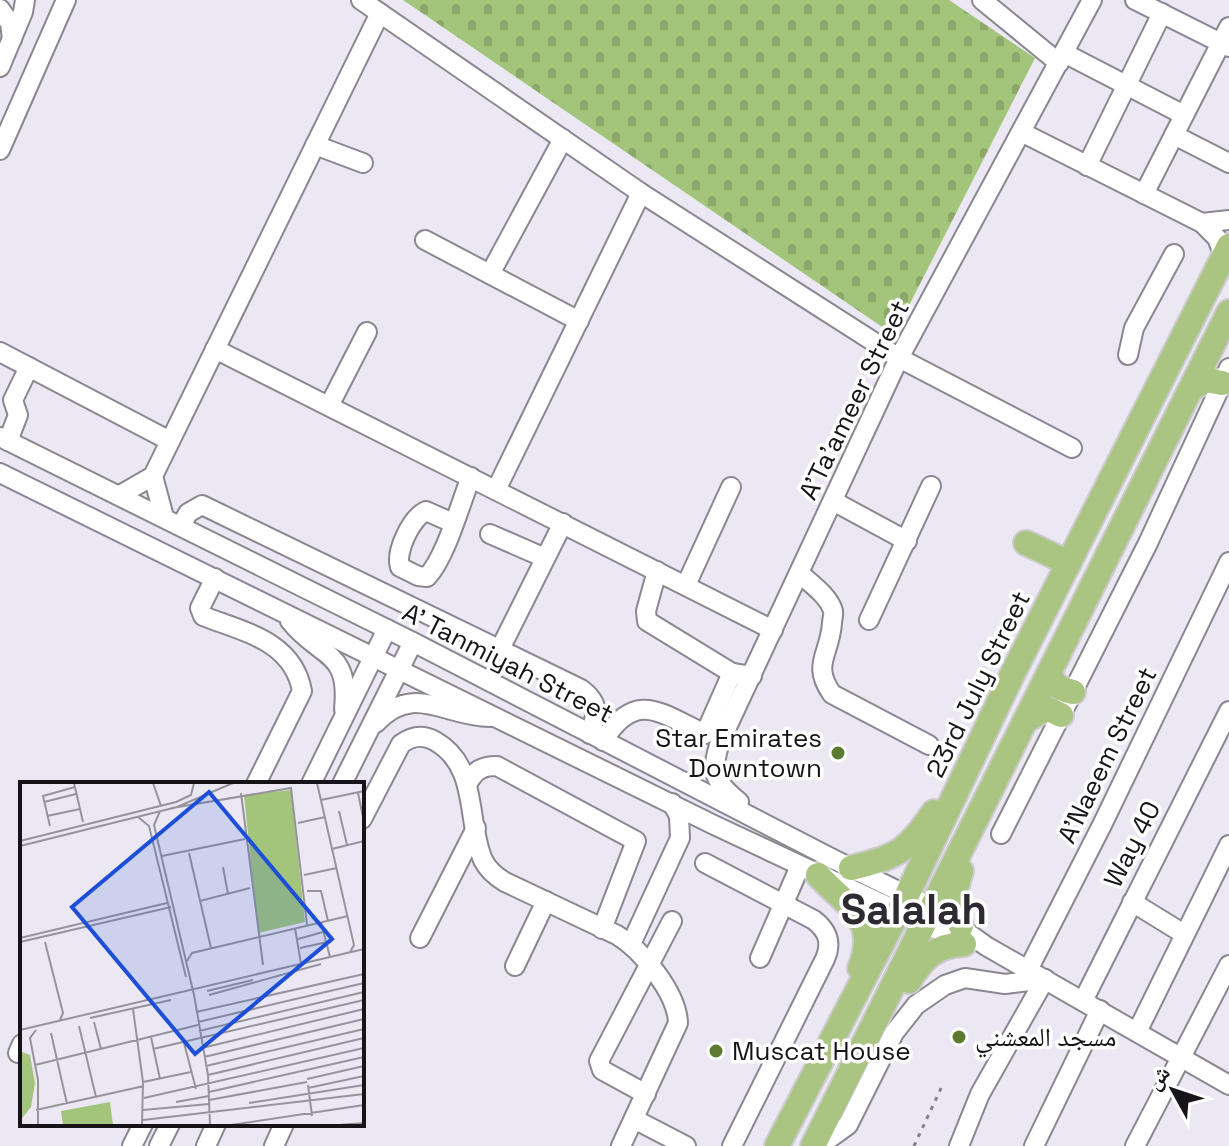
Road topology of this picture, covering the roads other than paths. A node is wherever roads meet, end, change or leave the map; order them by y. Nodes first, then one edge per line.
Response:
1 (25, 0) edge
2 (66, 0) edge
3 (361, 0) edge
4 (982, 0) edge
5 (1092, 0) edge
6 (1135, 0) edge
7 (0, 9) edge
8 (380, 13) junction
9 (1162, 13) junction
10 (12, 39) junction
11 (1226, 39) edge
12 (1062, 58) junction
13 (0, 67) edge
14 (1126, 85) junction
15 (1184, 115) junction
16 (1021, 132) junction
17 (1174, 135) junction
18 (563, 139) junction
19 (315, 145) junction
20 (0, 150) edge
21 (363, 163) dead end
22 (1229, 163) edge
23 (1087, 166) junction
24 (641, 193) junction
25 (1144, 194) junction
26 (1229, 220) edge
27 (1202, 223) junction
28 (425, 240) dead end
29 (1226, 251) edge
30 (1174, 254) dead end
31 (490, 274) junction
32 (1229, 312) edge
33 (579, 321) junction
34 (367, 332) dead end
35 (1211, 348) junction
36 (215, 349) junction
37 (0, 352) edge
38 (1128, 355) dead end
39 (899, 358) junction
40 (29, 367) junction
41 (1226, 374) edge
42 (1191, 389) junction
43 (329, 406) junction
44 (4, 439) edge
45 (170, 441) junction
46 (1072, 448) dead end
47 (0, 473) edge
48 (153, 476) junction
49 (471, 477) junction
50 (931, 486) dead end
51 (731, 487) dead end
52 (496, 490) junction
53 (120, 495) junction
54 (833, 501) junction
55 (172, 521) junction
56 (453, 523) dead end
57 (563, 523) junction
58 (490, 534) dead end
59 (907, 541) junction
60 (1026, 543) dead end
61 (545, 558) junction
62 (1229, 562) edge
63 (1069, 563) junction
64 (657, 571) junction
65 (799, 573) junction
66 (215, 578) junction
67 (686, 585) junction
68 (285, 612) junction
69 (869, 620) dead end
70 (387, 629) junction
71 (773, 630) junction
72 (413, 642) junction
73 (500, 649) junction
74 (373, 656) junction
75 (399, 669) junction
76 (732, 673) junction
77 (1049, 673) junction
78 (752, 676) junction
79 (1073, 692) junction
80 (1229, 711) edge
81 (1061, 715) junction
82 (343, 717) junction
83 (499, 717) junction
84 (1025, 721) junction
85 (367, 734) junction
86 (597, 738) junction
87 (713, 738) junction
88 (929, 745) dead end
89 (968, 764) junction
90 (257, 782) edge
91 (312, 782) edge
92 (343, 782) edge
93 (468, 783) junction
94 (672, 803) junction
95 (981, 809) junction
96 (364, 815) edge
97 (759, 820) junction
98 (714, 825) junction
99 (476, 828) junction
100 (1001, 834) dead end
101 (680, 838) junction
102 (1229, 845) edge
103 (705, 863) dead end
104 (851, 868) junction
105 (809, 870) junction
106 (546, 901) junction
107 (1132, 902) junction
108 (903, 903) junction
109 (783, 904) junction
110 (929, 916) junction
111 (672, 921) dead end
112 (602, 929) junction
113 (1184, 934) junction
114 (420, 938) dead end
115 (971, 939) junction
116 (631, 944) junction
117 (760, 958) dead end
118 (651, 964) junction
119 (1229, 965) edge
120 (515, 966) dead end
121 (1030, 977) junction
122 (1083, 1001) junction
123 (1029, 1007) junction
124 (848, 1008) junction
125 (1100, 1010) junction
126 (877, 1019) junction
127 (1137, 1032) junction
128 (1182, 1058) junction
129 (1229, 1085) edge
130 (646, 1094) junction
131 (634, 1119) junction
132 (142, 1126) edge
133 (169, 1126) edge
134 (215, 1126) edge
135 (283, 1126) edge
136 (277, 1145) edge
137 (132, 1146) edge
138 (159, 1146) edge
139 (206, 1146) edge
140 (621, 1146) edge
141 (686, 1146) edge
142 (732, 1146) edge
143 (777, 1146) edge
144 (813, 1146) edge
145 (819, 1146) edge
146 (959, 1146) edge
147 (1034, 1146) edge
148 (1135, 1146) edge

1 - 10 street
2 - 20 street
3 - 8 street
4 - 12 street
5 - 12 street, A'Ta'ameer Street
6 - 9 street
7 - 10 street
8 - 18 street
8 - 19 street
9 - 11 street
9 - 14 street
10 - 13 street
11 - 15 street
12 - 14 street
12 - 16 street, A'Ta'ameer Street
14 - 15 street
14 - 23 street
15 - 17 street
16 - 23 street
16 - 39 street, A'Ta'ameer Street
17 - 22 street
17 - 25 street
18 - 24 street
18 - 31 street
19 - 21 street
19 - 36 street
23 - 25 street
24 - 33 street
24 - 39 street
25 - 27 street
26 - 27 street
27 - 29 street
28 - 31 street
29 - 63 main road, 23rd July Street
30 - 38 street
31 - 33 street
32 - 35 main road
33 - 52 street
34 - 43 street
35 - 41 main road
35 - 42 main road
36 - 43 street
36 - 45 street
37 - 40 street
39 - 46 street
39 - 54 street, A'Ta'ameer Street
40 - 44 street
40 - 45 street
41 - 42 main road
41 - 79 street
42 - 77 main road
43 - 49 street
44 - 53 street, A' Tanmiyah Street
45 - 48 street
47 - 66 street, A' Tanmiyah Street
48 - 53 street
48 - 55 street
49 - 52 street
49 - 56 street
50 - 59 street
51 - 67 street
52 - 57 street
53 - 55 street, A' Tanmiyah Street
54 - 59 street
54 - 65 street, A'Ta'ameer Street
55 - 70 street, A' Tanmiyah Street
55 - 73 street
57 - 61 street
57 - 64 street
58 - 61 street
59 - 69 street
60 - 63 main road
61 - 73 street
62 - 121 street, A'Naeem Street
63 - 89 main road, 23rd July Street
64 - 67 street
64 - 76 street
65 - 71 street, A'Ta'ameer Street
65 - 88 street
66 - 68 street, A' Tanmiyah Street
66 - 90 street
67 - 71 street
68 - 74 street, A' Tanmiyah Street
68 - 82 street
70 - 72 street, A' Tanmiyah Street
70 - 74 street
71 - 78 street, A'Ta'ameer Street
72 - 75 street
72 - 86 street, A' Tanmiyah Street
73 - 86 street
74 - 75 street, A' Tanmiyah Street
74 - 82 street
75 - 83 street, A' Tanmiyah Street
75 - 85 street
76 - 78 street
76 - 87 street
77 - 79 main road
77 - 84 main road
78 - 87 street, A'Ta'ameer Street
79 - 81 street
80 - 107 street, Way 40
81 - 84 main road
81 - 100 street
82 - 91 street
83 - 85 street
83 - 94 street, A' Tanmiyah Street
84 - 95 main road
85 - 92 street
86 - 87 street
86 - 97 street, A' Tanmiyah Street
87 - 97 street, A'Ta'ameer Street
89 - 104 main road
89 - 108 main road, 23rd July Street
93 - 96 street
93 - 99 street
93 - 112 street
94 - 98 street, A' Tanmiyah Street
94 - 101 street
95 - 110 main road
95 - 115 main road
97 - 104 street, A' Tanmiyah Street
98 - 101 street
98 - 105 street, A' Tanmiyah Street
99 - 106 street
99 - 114 street
101 - 116 street
102 - 113 street
103 - 109 street
104 - 108 street, A' Tanmiyah Street
105 - 108 street, A' Tanmiyah Street
105 - 109 street
105 - 124 main road
106 - 112 street
106 - 120 street
107 - 113 street
107 - 122 street, Way 40
108 - 110 street, A' Tanmiyah Street
108 - 124 main road, 23rd July Street
109 - 117 street
109 - 142 street
110 - 115 street, A' Tanmiyah Street
110 - 126 main road
111 - 118 street
112 - 116 street
113 - 127 street
115 - 121 street, A' Tanmiyah Street
115 - 126 main road
116 - 118 street
118 - 130 street
118 - 130 street
119 - 128 street
121 - 122 street, A' Tanmiyah Street
121 - 123 street, A'Naeem Street
121 - 123 street
121 - 145 street
122 - 125 street, A' Tanmiyah Street
123 - 146 street, A'Naeem Street
124 - 143 main road, 23rd July Street
125 - 127 street, A' Tanmiyah Street
125 - 147 street
126 - 144 main road
127 - 128 street, A' Tanmiyah Street
128 - 129 street, A' Tanmiyah Street
128 - 148 street
130 - 131 street
131 - 140 street
131 - 141 street
132 - 137 street
133 - 138 street
134 - 139 street
135 - 136 street

